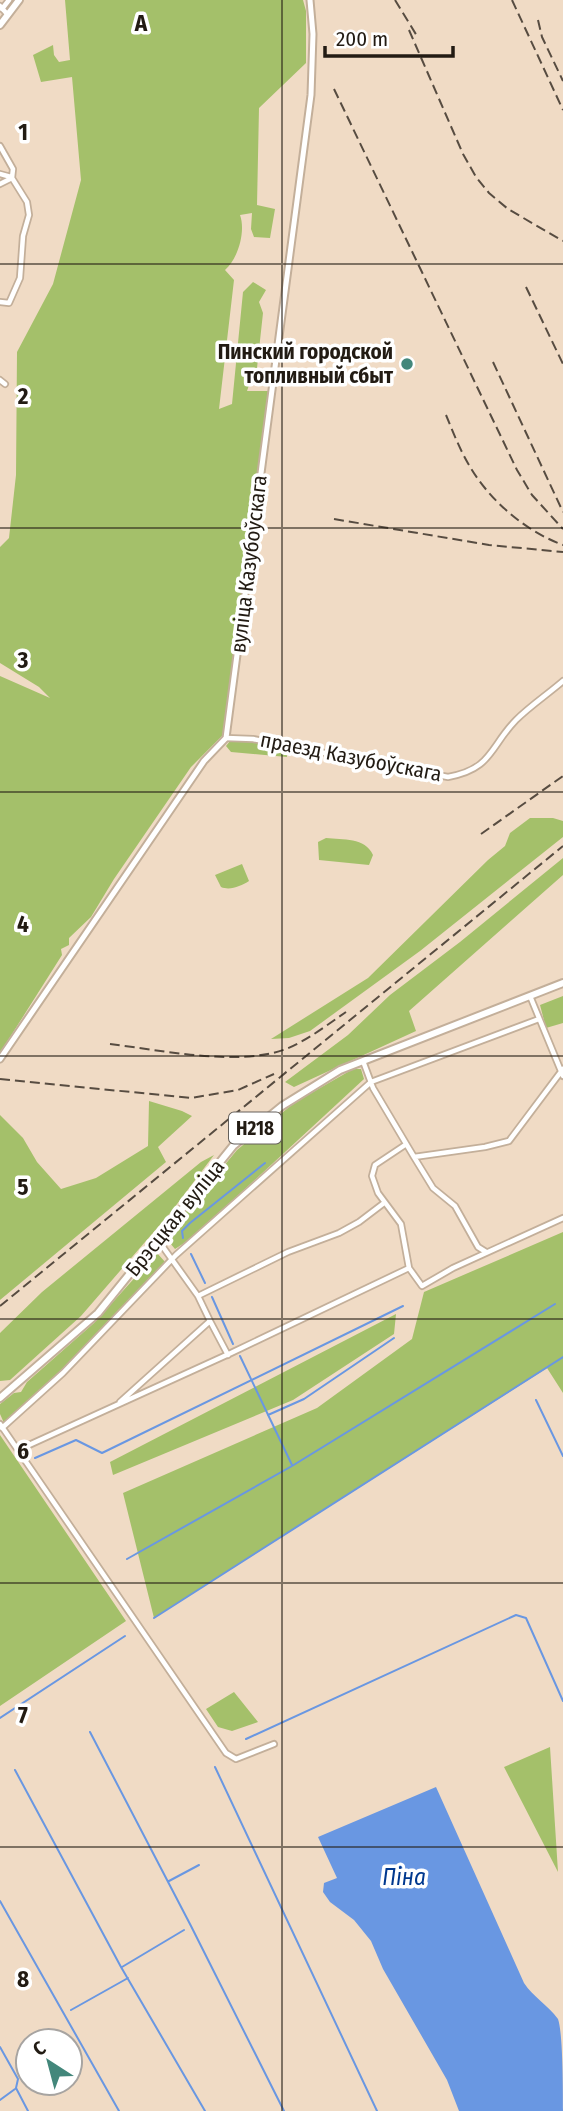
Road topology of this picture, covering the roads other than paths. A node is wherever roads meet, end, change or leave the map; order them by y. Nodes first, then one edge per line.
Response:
1 (9, 0) edge
2 (19, 0) edge
3 (310, 0) edge
4 (1, 8) edge
5 (8, 15) junction
6 (0, 25) edge
7 (0, 146) edge
8 (0, 174) edge
9 (12, 178) junction
10 (0, 184) edge
11 (0, 302) edge
12 (0, 380) edge
13 (5, 384) dead end
14 (563, 681) edge
15 (226, 738) junction
16 (563, 983) edge
17 (530, 996) junction
18 (539, 1019) junction
19 (0, 1059) edge
20 (362, 1060) junction
21 (562, 1072) edge
22 (371, 1082) junction
23 (405, 1145) junction
24 (414, 1157) junction
25 (384, 1203) junction
26 (563, 1218) edge
27 (158, 1240) junction
28 (488, 1252) junction
29 (172, 1260) junction
30 (409, 1268) junction
31 (198, 1296) junction
32 (210, 1321) junction
33 (229, 1355) junction
34 (0, 1398) edge
35 (117, 1405) junction
36 (1, 1426) edge
37 (18, 1450) junction
38 (274, 1744) dead end

1 - 4 street
2 - 5 main road
3 - 15 street, вуліца Казубоўскага
4 - 5 street
5 - 6 main road
7 - 9 street
8 - 9 street
9 - 10 street
9 - 11 street
12 - 13 street
14 - 15 street, праезд Казубоўскага
15 - 19 street
16 - 17 main road, Брэсцкая вуліца / Н218
17 - 18 street
17 - 20 main road, Брэсцкая вуліца / Н218
18 - 21 street
18 - 22 street
20 - 22 street
20 - 27 main road, Брэсцкая вуліца / Н218
21 - 24 street
22 - 23 street
22 - 29 street
23 - 24 street
23 - 25 street
24 - 28 street
25 - 30 street
25 - 31 street
26 - 28 street
27 - 29 street
27 - 34 main road, Брэсцкая вуліца / Н218
28 - 30 street
29 - 31 street
29 - 36 street
30 - 33 street
31 - 32 street
32 - 33 street
32 - 35 street
33 - 35 street
35 - 37 street
36 - 37 street
37 - 38 street

